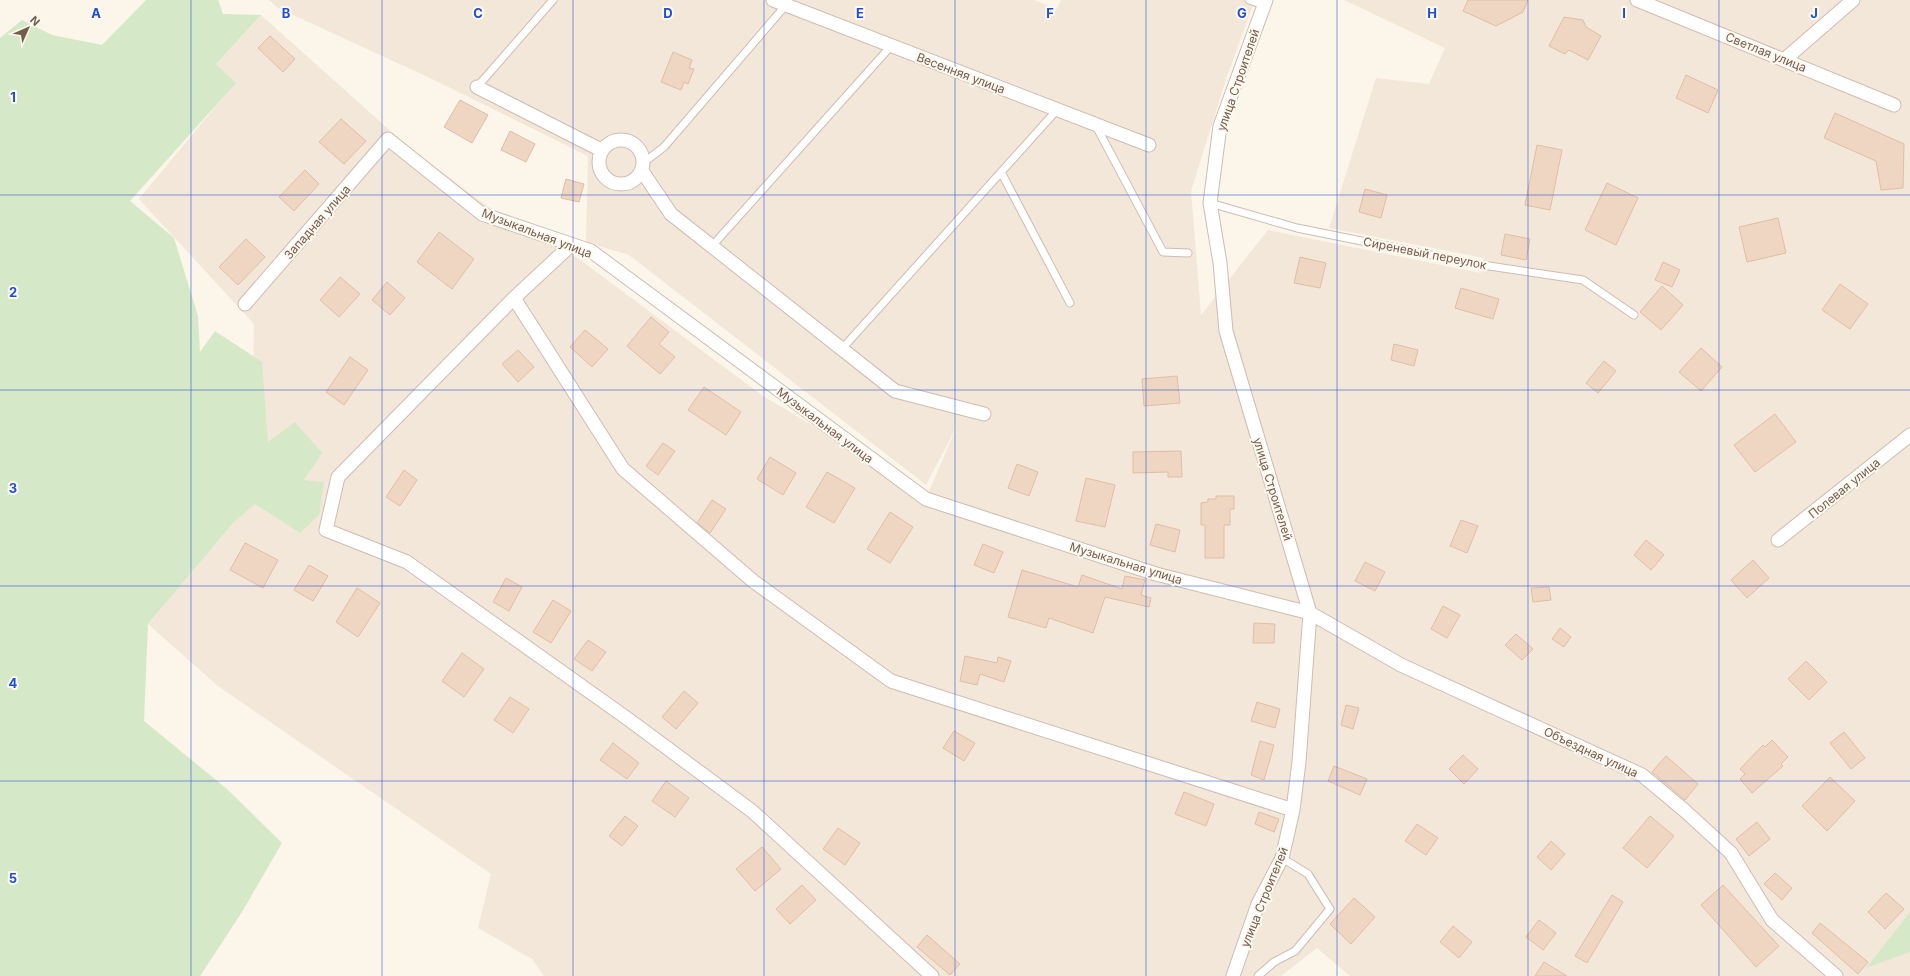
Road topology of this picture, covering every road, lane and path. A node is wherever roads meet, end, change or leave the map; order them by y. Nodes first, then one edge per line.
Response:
1 (553, 0) edge
2 (774, 0) edge
3 (1250, 0) edge
4 (1637, 0) edge
5 (1853, 0) edge
6 (1265, 3) edge
7 (786, 5) junction
8 (892, 46) junction
9 (1784, 60) junction
10 (477, 87) joint
11 (1894, 104) dead end
12 (1057, 110) junction
13 (1094, 124) junction
14 (388, 139) joint
15 (1149, 145) dead end
16 (602, 150) junction
17 (643, 167) junction
18 (1001, 172) junction
19 (1210, 203) junction
20 (571, 245) junction
21 (712, 246) junction
22 (1188, 253) dead end
23 (514, 298) junction
24 (1070, 303) dead end
25 (245, 304) dead end
26 (1634, 315) dead end
27 (841, 350) junction
28 (984, 414) dead end
29 (1910, 435) edge
30 (1778, 540) dead end
31 (1310, 613) junction
32 (1293, 810) junction
33 (1282, 858) junction
34 (932, 976) edge
35 (1233, 976) edge
36 (1258, 976) edge
37 (1836, 976) edge

1 - 10 lane
2 - 7 street, Весенняя улица
3 - 6 lane
4 - 9 street, Светлая улица
5 - 9 street
6 - 19 street, улица Строителей
7 - 8 street, Весенняя улица
7 - 17 lane
8 - 12 street, Весенняя улица
8 - 21 lane
9 - 11 street, Светлая улица
10 - 16 street
12 - 13 street, Весенняя улица
12 - 18 lane
13 - 15 street, Весенняя улица
13 - 22 lane
14 - 20 street, Музыкальная улица
14 - 25 street, Западная улица
16 - 17 street
16 - 17 street
17 - 21 street
18 - 24 lane
18 - 27 lane
19 - 26 lane, Сиреневый переулок
19 - 31 street, улица Строителей
20 - 23 street
20 - 31 street, Музыкальная улица
21 - 27 street
23 - 32 street
23 - 34 street
27 - 28 street
29 - 30 street, Полевая улица
31 - 32 street, улица Строителей
31 - 37 street, Объездная улица
32 - 33 street, улица Строителей
33 - 35 street, улица Строителей
33 - 36 lane

